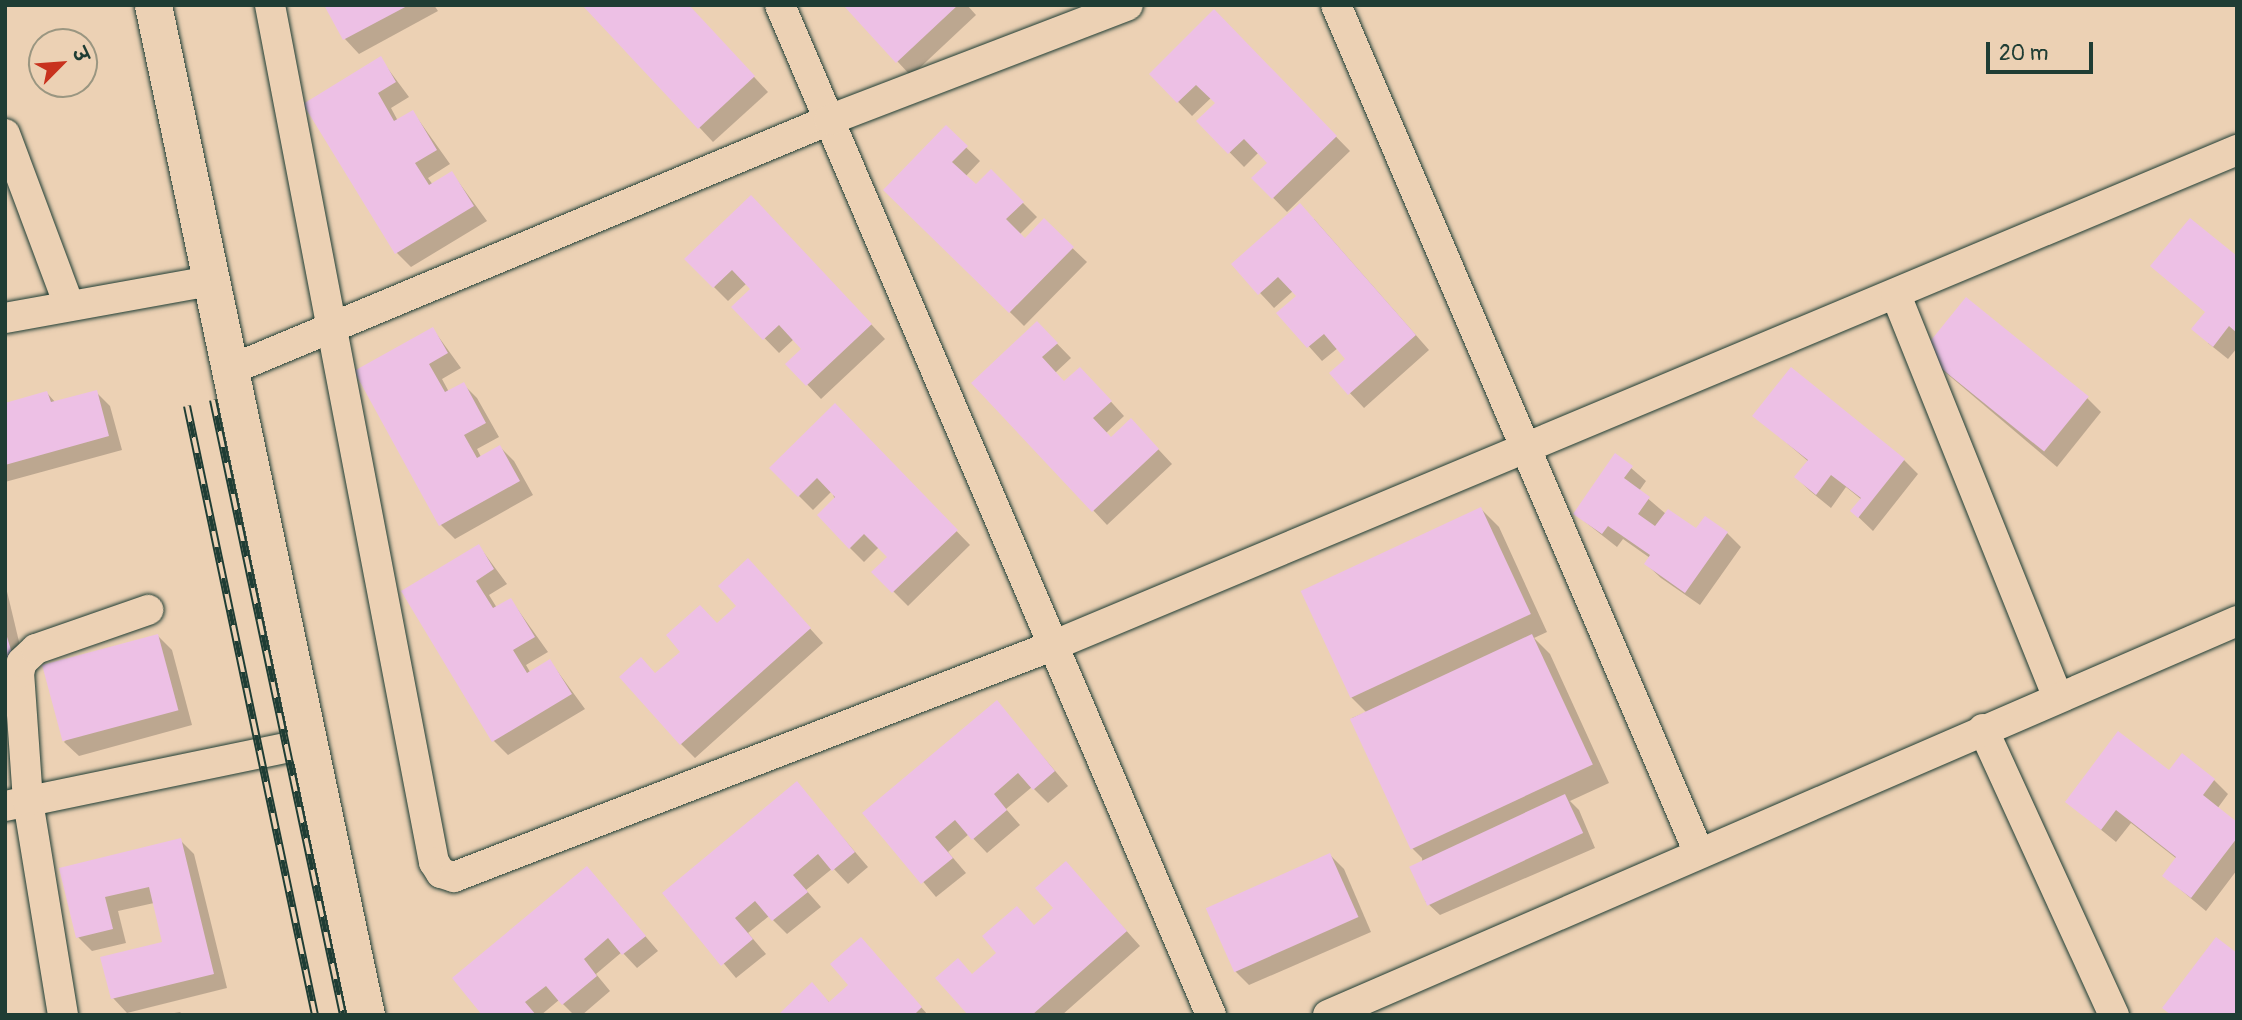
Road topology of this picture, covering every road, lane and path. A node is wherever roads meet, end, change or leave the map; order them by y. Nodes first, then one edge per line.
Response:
1 (153, 5) edge
2 (270, 5) edge
3 (780, 5) edge
4 (1128, 5) edge
5 (1336, 5) edge
6 (829, 120) junction
7 (5, 134) edge
8 (2237, 150) edge
9 (211, 281) junction
10 (1896, 295) junction
11 (69, 304) junction
12 (5, 318) edge
13 (334, 323) junction
14 (230, 370) junction
15 (1527, 451) junction
16 (148, 610) dead end
17 (2237, 621) edge
18 (1052, 646) junction
19 (2058, 697) junction
20 (1983, 729) junction
21 (309, 743) junction
22 (17, 804) edge
23 (1698, 851) junction
24 (63, 1015) edge
25 (366, 1015) edge
26 (1211, 1015) edge
27 (1328, 1015) edge
28 (2114, 1015) edge

1 - 9 street
2 - 13 street
3 - 6 street
4 - 6 street
5 - 15 street
6 - 13 street
6 - 18 street
7 - 11 street
8 - 10 street
9 - 11 street
9 - 14 street
10 - 15 street
10 - 19 street
11 - 12 street
13 - 14 street
13 - 18 street
14 - 21 street
15 - 18 street
15 - 23 street
16 - 22 street
17 - 19 street
18 - 26 street
19 - 20 street
20 - 23 street
20 - 28 street
21 - 22 street
21 - 25 street
22 - 24 street
23 - 27 street

